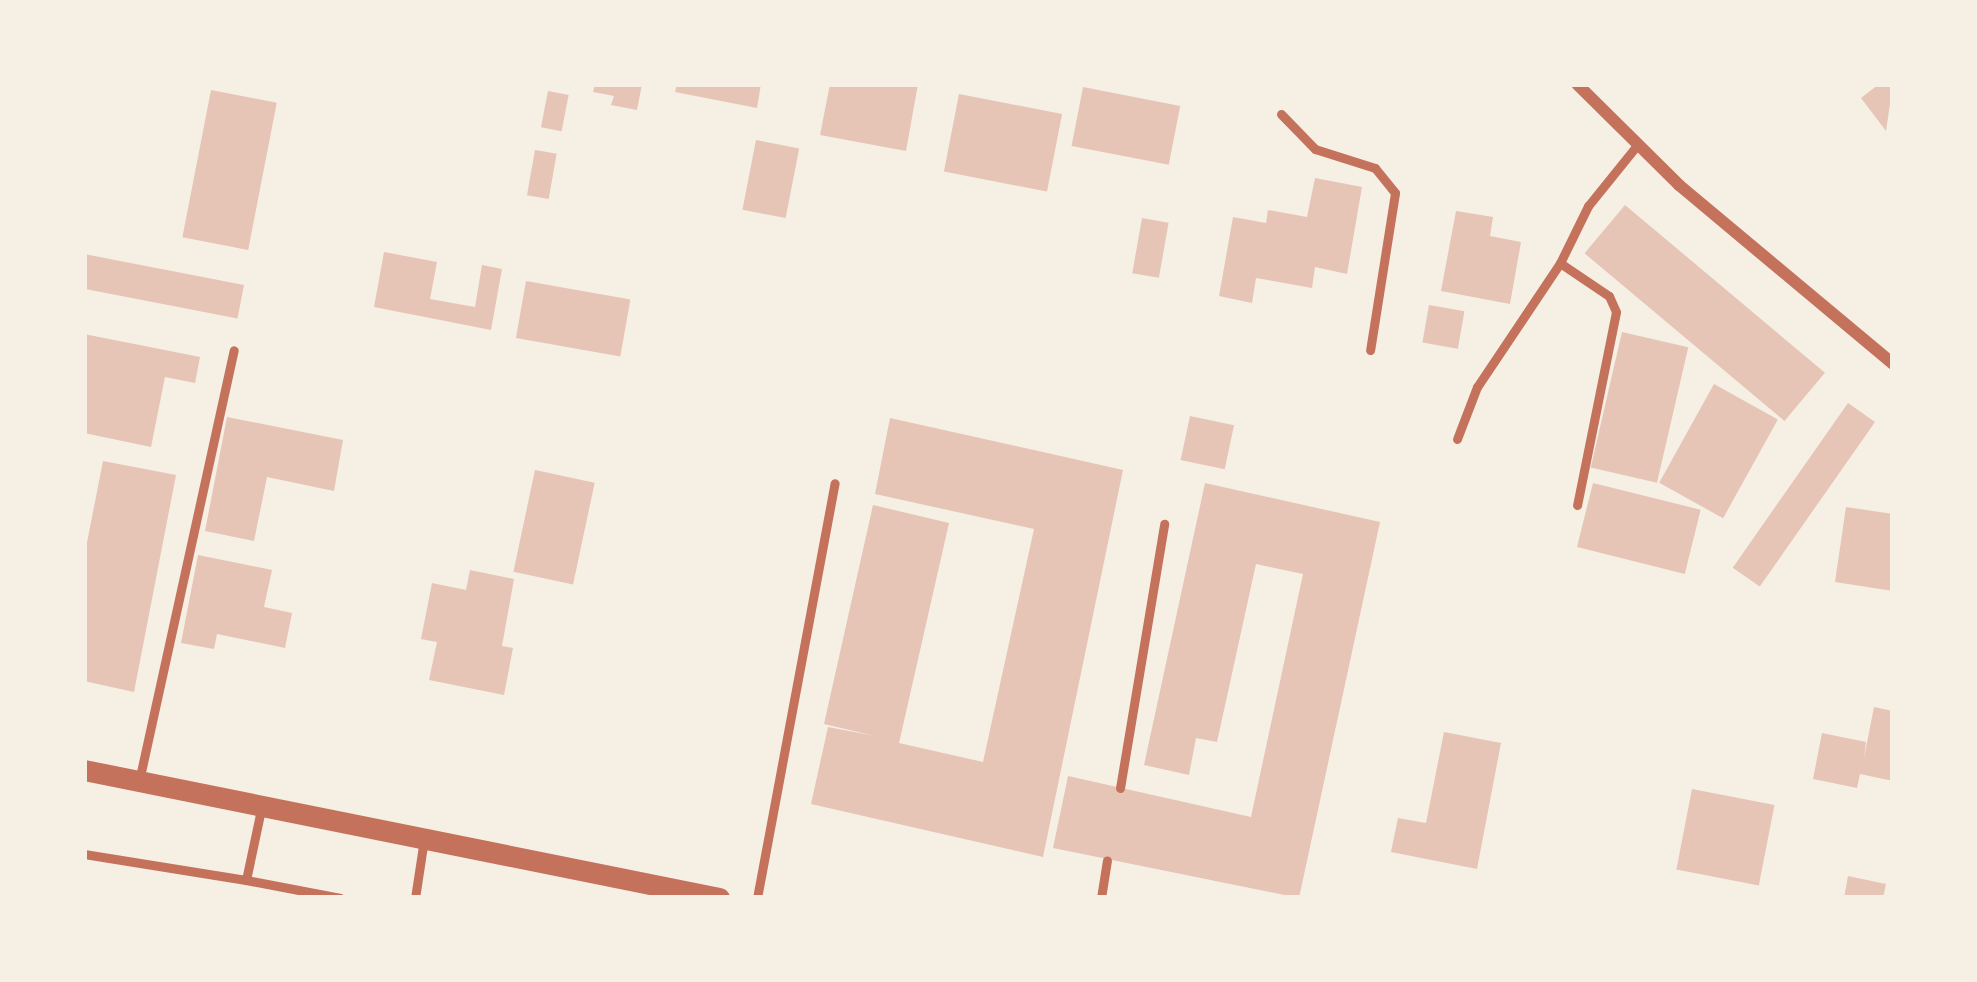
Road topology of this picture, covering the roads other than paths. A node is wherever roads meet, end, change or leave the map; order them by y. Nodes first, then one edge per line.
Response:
1 (1577, 84) edge
2 (1281, 114) dead end
3 (1637, 144) junction
4 (1561, 263) junction
5 (233, 350) dead end
6 (1370, 350) dead end
7 (1893, 364) edge
8 (1457, 439) dead end
9 (835, 483) dead end
10 (1577, 505) dead end
11 (1164, 524) dead end
12 (84, 770) edge
13 (139, 781) junction
14 (1120, 788) dead end
15 (262, 806) junction
16 (424, 839) junction
17 (84, 854) edge
18 (1107, 860) dead end
19 (246, 880) junction
20 (674, 894) edge
21 (340, 898) edge
22 (415, 898) edge
23 (719, 898) edge
24 (757, 898) edge
25 (1101, 898) edge

1 - 3 street
2 - 6 lane
3 - 4 lane
3 - 7 street
4 - 8 lane
4 - 10 lane
5 - 13 lane
9 - 24 lane
11 - 14 lane
12 - 13 street
13 - 15 street
15 - 16 street
15 - 19 lane
16 - 20 street
16 - 22 lane
17 - 19 lane
18 - 25 lane
19 - 21 lane
20 - 23 street

